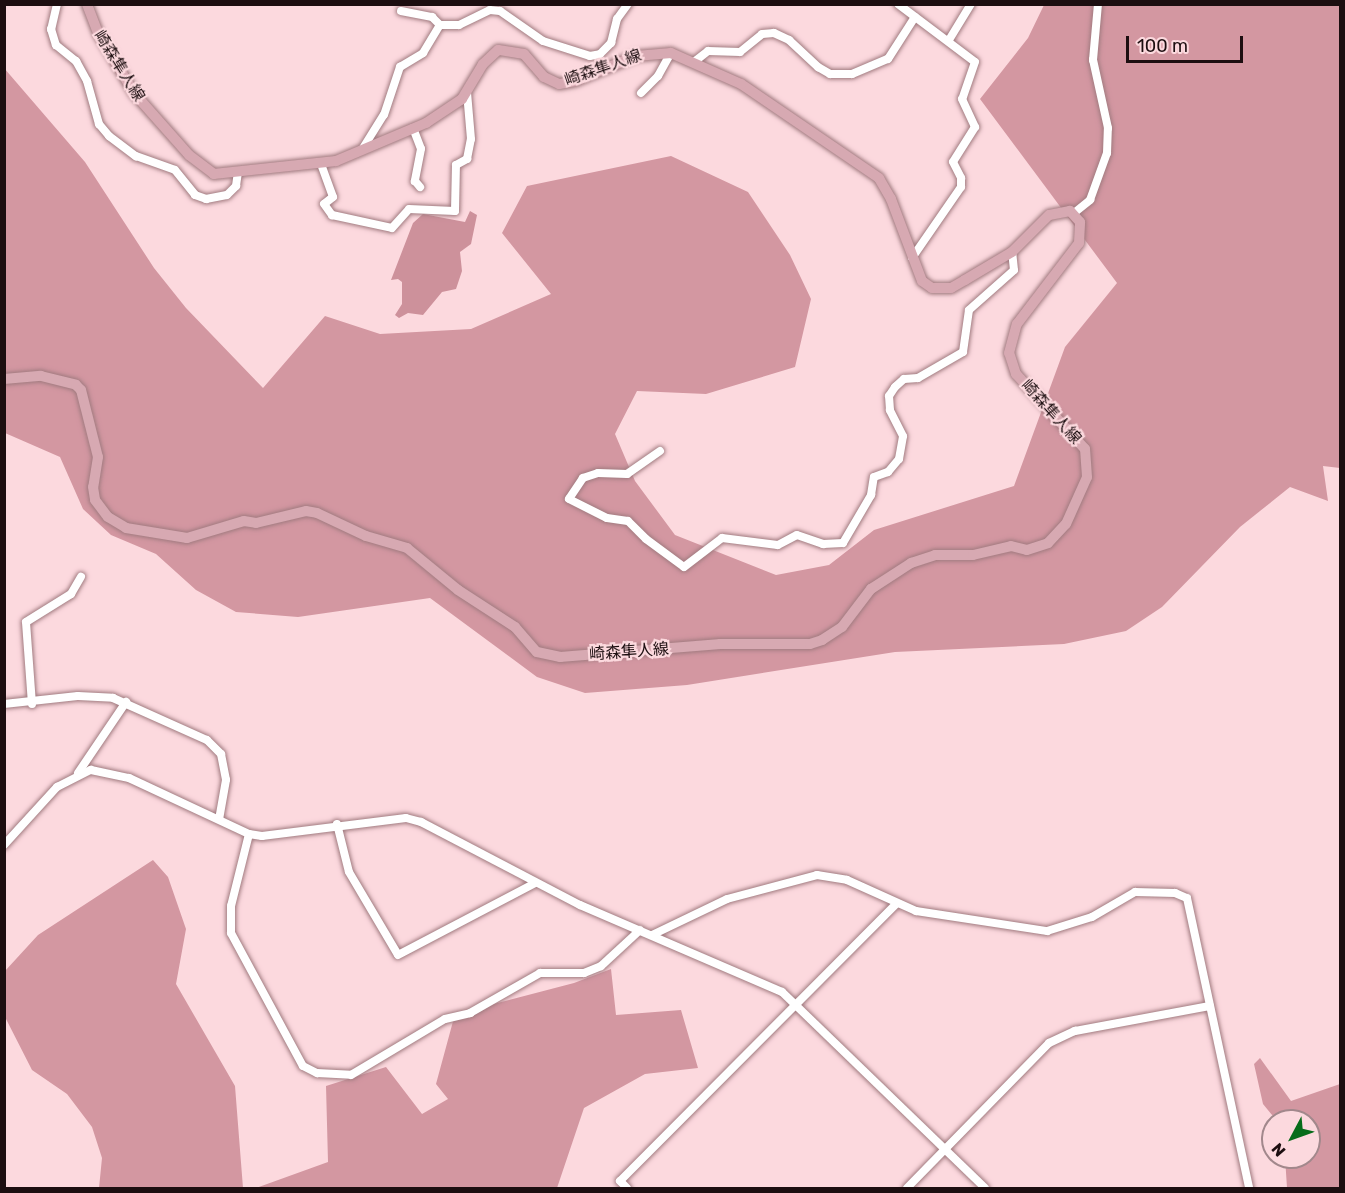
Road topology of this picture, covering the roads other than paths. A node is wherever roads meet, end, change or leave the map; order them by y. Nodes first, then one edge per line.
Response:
1 (57, 4) edge
2 (628, 4) edge
3 (898, 4) edge
4 (972, 4) edge
5 (1098, 4) edge
6 (86, 7) edge
7 (401, 11) dead end
8 (915, 17) junction
9 (440, 25) junction
10 (949, 40) junction
11 (671, 53) junction
12 (694, 63) junction
13 (467, 92) junction
14 (641, 93) dead end
15 (413, 128) junction
16 (363, 148) junction
17 (321, 164) junction
18 (238, 172) junction
19 (420, 187) dead end
20 (1074, 213) junction
21 (1012, 252) junction
22 (912, 258) junction
23 (4, 379) edge
24 (660, 451) dead end
25 (81, 577) dead end
26 (126, 702) junction
27 (4, 704) edge
28 (32, 704) junction
29 (78, 773) junction
30 (219, 819) junction
31 (337, 824) junction
32 (249, 834) junction
33 (4, 845) edge
34 (535, 883) junction
35 (897, 903) junction
36 (640, 930) junction
37 (652, 935) junction
38 (797, 1004) junction
39 (1210, 1006) junction
40 (945, 1150) junction
41 (627, 1188) edge
42 (907, 1188) edge
43 (985, 1188) edge
44 (1249, 1188) edge

1 - 18 street
2 - 9 street
3 - 8 street
4 - 10 street
5 - 20 street
6 - 18 main road, 崎森隼人線
7 - 9 street
8 - 10 street
8 - 12 street
9 - 16 street
10 - 22 street
11 - 12 main road, 崎森隼人線
11 - 13 main road, 崎森隼人線
11 - 14 street
12 - 22 main road, 崎森隼人線
13 - 15 main road, 崎森隼人線
13 - 17 street
15 - 16 main road, 崎森隼人線
15 - 19 street
16 - 17 main road, 崎森隼人線
17 - 18 main road, 崎森隼人線
20 - 21 main road, 崎森隼人線
20 - 23 main road, 崎森隼人線
21 - 22 main road, 崎森隼人線
21 - 24 street
25 - 28 street
26 - 28 street
26 - 29 street
26 - 30 street
27 - 28 street
29 - 30 street
29 - 33 street
30 - 32 street
31 - 32 street
31 - 34 street
31 - 34 street
32 - 36 street
34 - 36 street
35 - 37 street
35 - 38 street
35 - 39 street
36 - 37 street
37 - 38 street
38 - 40 street
38 - 41 street
39 - 40 street
39 - 44 street
40 - 42 street
40 - 43 street

